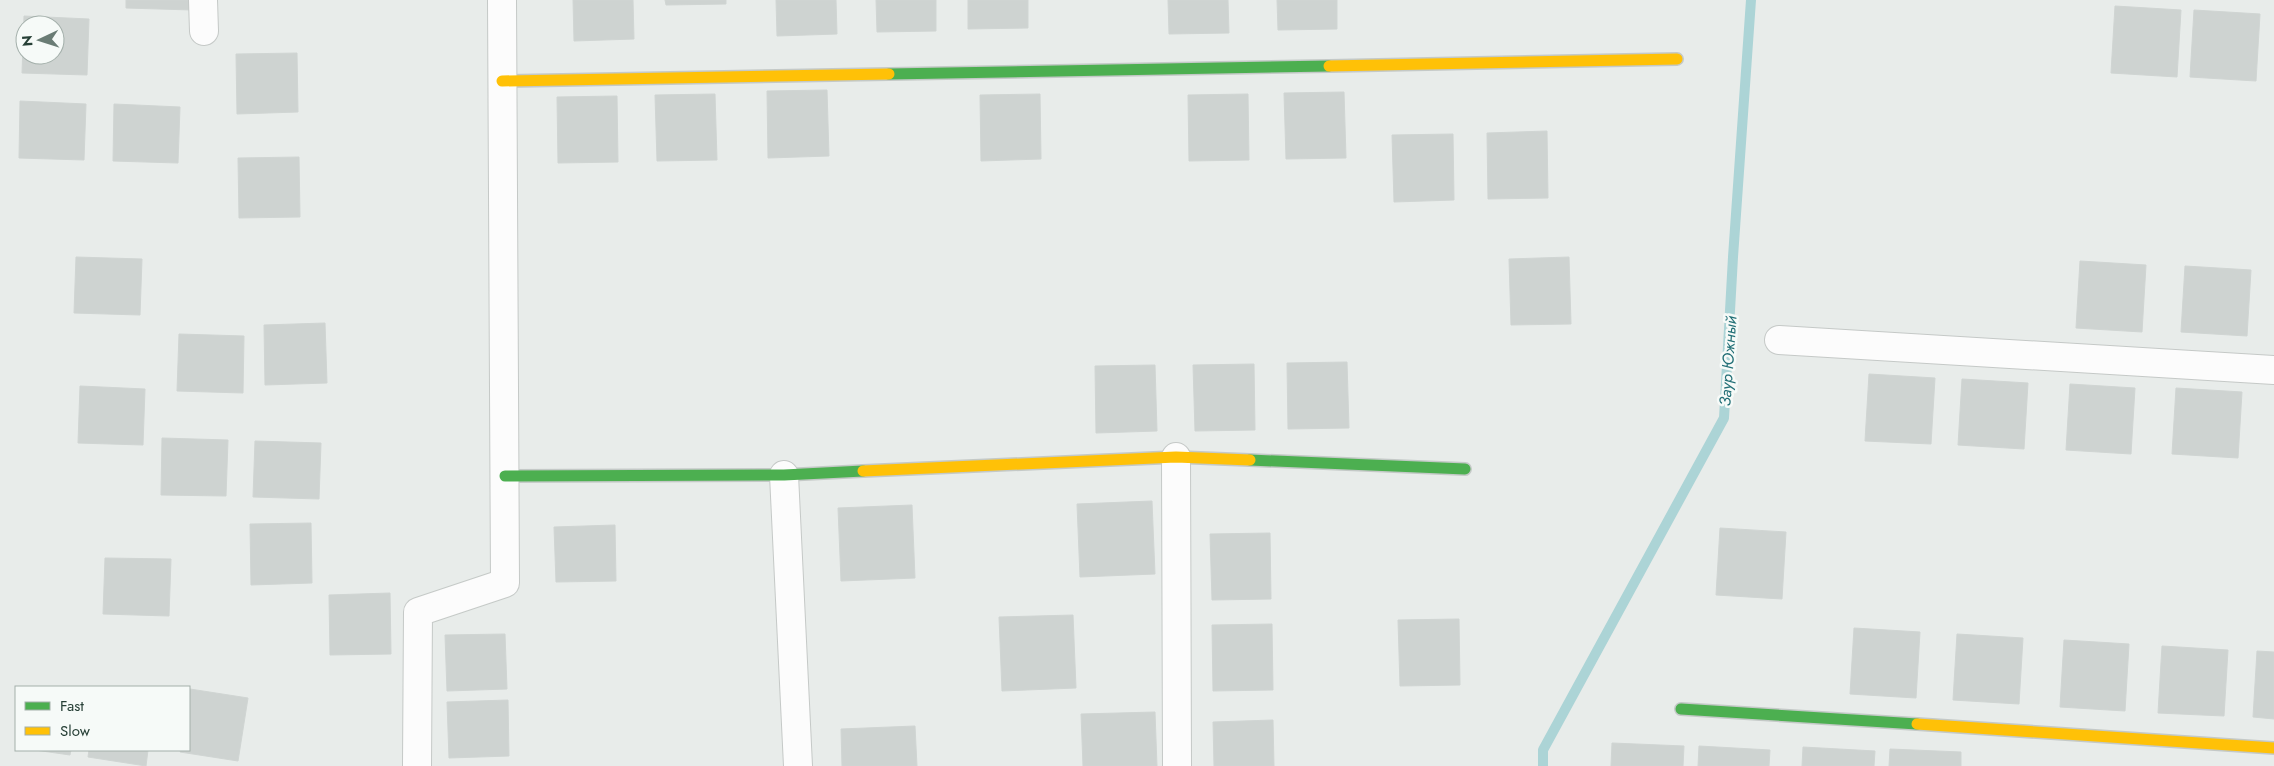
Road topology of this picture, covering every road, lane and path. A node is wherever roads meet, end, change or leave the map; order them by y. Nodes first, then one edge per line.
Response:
1 (203, 0) edge
2 (502, 0) edge
3 (204, 31) dead end
4 (1677, 59) dead end
5 (502, 81) junction
6 (1779, 340) dead end
7 (2274, 370) edge
8 (1176, 457) junction
9 (1465, 469) dead end
10 (784, 475) junction
11 (504, 476) junction
12 (1681, 709) dead end
13 (2274, 748) edge
14 (417, 766) edge
15 (798, 766) edge
16 (1177, 766) edge

1 - 3 street
2 - 5 street
4 - 5 street
5 - 11 street
6 - 7 street
8 - 9 street
8 - 10 street
8 - 16 street
10 - 11 street
10 - 15 street
11 - 14 street
12 - 13 street

